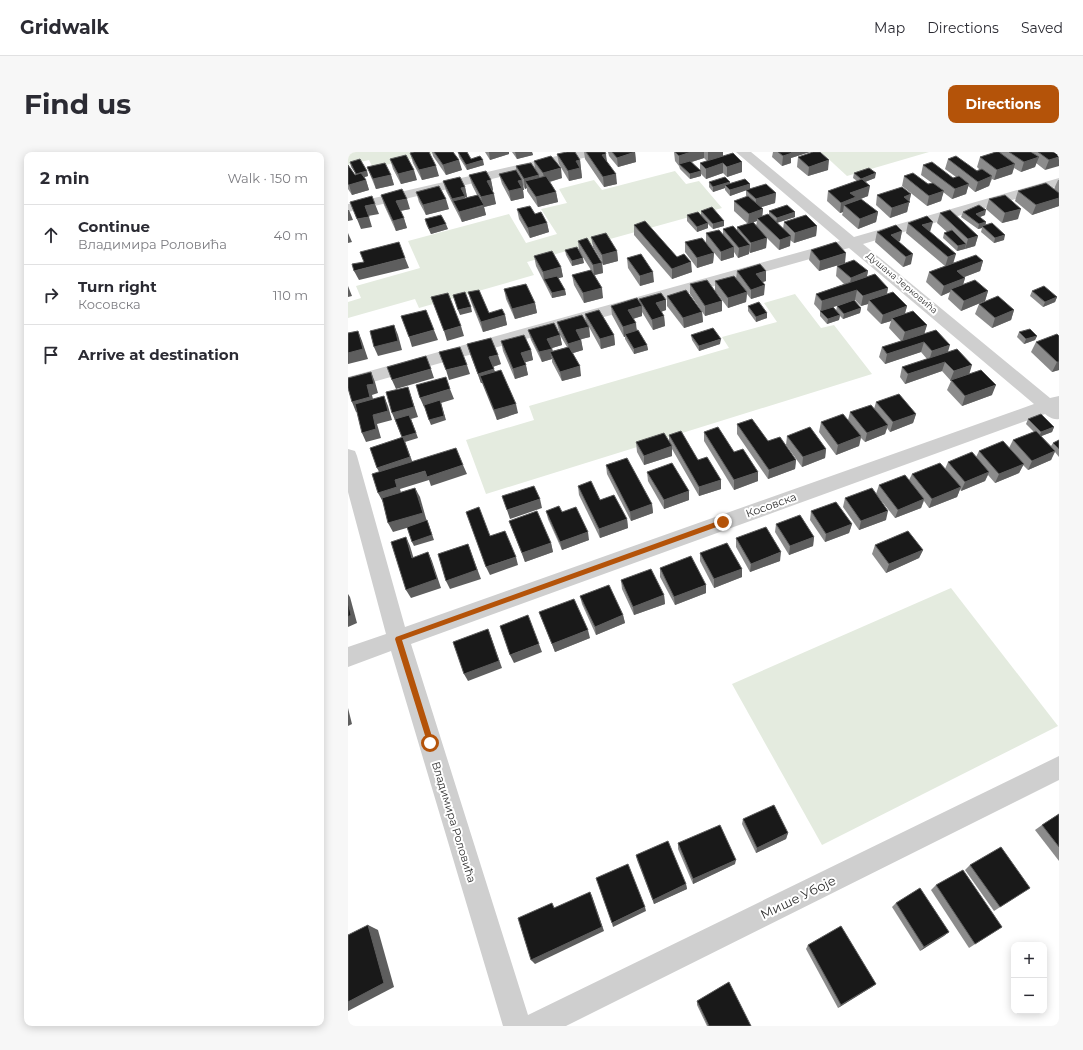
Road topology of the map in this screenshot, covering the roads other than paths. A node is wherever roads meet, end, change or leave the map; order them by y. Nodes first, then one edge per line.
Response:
1 (592, 152) edge
2 (743, 152) edge
3 (1059, 182) edge
4 (348, 208) edge
5 (853, 242) junction
6 (348, 383) edge
7 (1055, 408) edge
8 (348, 456) edge
9 (398, 639) junction
10 (348, 657) edge
11 (1059, 768) edge
12 (516, 1026) edge
13 (536, 1026) edge

1 - 4 street
2 - 5 street, Душана Јерковића
3 - 5 street
5 - 6 street
5 - 7 street, Душана Јерковића
7 - 9 street, Косовска
8 - 9 street, Владимира Роловића
9 - 10 street, Косовска
9 - 12 street, Владимира Роловића
11 - 13 street, Мише Убоје

